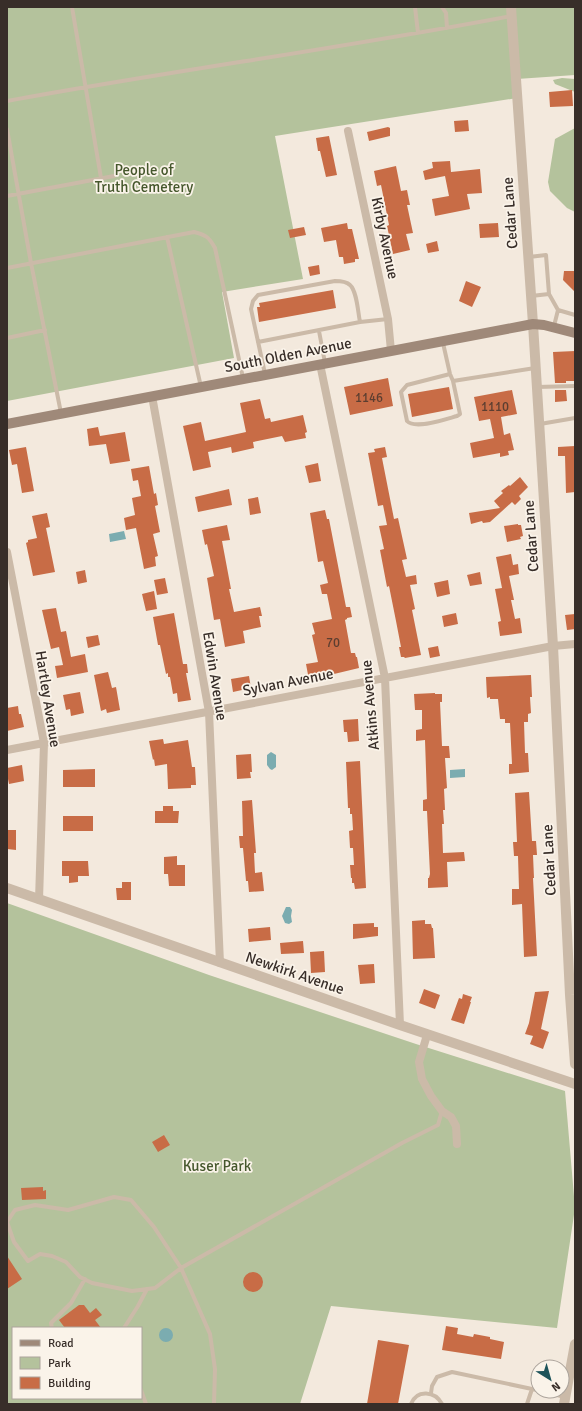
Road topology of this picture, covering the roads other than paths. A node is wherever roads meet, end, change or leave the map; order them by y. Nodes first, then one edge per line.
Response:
1 (72, 7) edge
2 (415, 7) edge
3 (442, 7) edge
4 (512, 12) edge
5 (447, 28) junction
6 (418, 33) junction
7 (85, 86) junction
8 (7, 101) edge
9 (7, 129) edge
10 (348, 131) dead end
11 (114, 176) dead end
12 (102, 178) junction
13 (19, 194) junction
14 (7, 196) edge
15 (167, 237) junction
16 (528, 257) junction
17 (31, 263) junction
18 (7, 268) edge
19 (549, 294) junction
20 (531, 296) junction
21 (558, 310) junction
22 (575, 314) edge
23 (388, 319) junction
24 (360, 322) junction
25 (533, 324) junction
26 (553, 327) junction
27 (45, 330) junction
28 (319, 330) junction
29 (575, 333) edge
30 (7, 338) edge
31 (442, 341) junction
32 (258, 342) junction
33 (392, 351) junction
34 (322, 364) junction
35 (536, 368) junction
36 (450, 374) junction
37 (265, 375) junction
38 (243, 379) junction
39 (453, 381) junction
40 (575, 386) edge
41 (201, 387) junction
42 (537, 388) junction
43 (152, 396) junction
44 (61, 413) junction
45 (575, 418) edge
46 (7, 424) edge
47 (539, 425) junction
48 (7, 552) edge
49 (575, 644) edge
50 (553, 646) junction
51 (385, 678) junction
52 (209, 712) junction
53 (44, 743) junction
54 (7, 750) edge
55 (7, 888) edge
56 (39, 900) junction
57 (220, 963) junction
58 (400, 1025) junction
59 (427, 1035) junction
60 (575, 1064) edge
61 (575, 1084) edge
62 (442, 1111) junction
63 (457, 1144) dead end
64 (7, 1222) edge
65 (181, 1268) junction
66 (85, 1280) junction
67 (147, 1289) junction
68 (52, 1327) edge
69 (125, 1327) edge
70 (575, 1344) edge
71 (530, 1389) edge
72 (142, 1393) edge
73 (431, 1394) junction
74 (530, 1394) edge
75 (564, 1401) edge
76 (146, 1404) edge
77 (214, 1404) edge
78 (411, 1404) edge
79 (442, 1404) edge
80 (526, 1404) edge

1 - 7 lane
2 - 6 lane
3 - 5 lane
4 - 5 lane
4 - 16 street, Cedar Lane
5 - 6 lane
6 - 7 lane
7 - 8 lane
7 - 12 lane
9 - 13 lane
10 - 23 street, Kirby Avenue
11 - 12 lane
12 - 13 lane
13 - 14 lane
13 - 17 lane
15 - 17 lane
15 - 38 lane
15 - 41 lane
16 - 19 lane
16 - 20 street, Cedar Lane
17 - 18 lane
17 - 27 lane
19 - 20 lane
19 - 21 lane
20 - 25 street, Cedar Lane
21 - 22 lane
21 - 26 lane
23 - 24 lane
23 - 33 street, Kirby Avenue
24 - 28 lane
24 - 32 lane
25 - 26 main road, South Olden Avenue
25 - 31 main road, South Olden Avenue
25 - 35 street, Cedar Lane
26 - 29 main road, South Olden Avenue
27 - 30 lane
27 - 44 lane
28 - 32 lane
28 - 34 lane
31 - 33 main road, South Olden Avenue
31 - 36 lane
32 - 37 lane
33 - 34 main road, South Olden Avenue
34 - 37 main road, South Olden Avenue
34 - 51 street, Atkins Avenue
35 - 39 lane
35 - 42 street, Cedar Lane
36 - 39 lane
36 - 39 lane
37 - 38 main road, South Olden Avenue
38 - 41 main road, South Olden Avenue
40 - 42 lane
41 - 43 main road, South Olden Avenue
42 - 47 street, Cedar Lane
43 - 44 main road, South Olden Avenue
43 - 52 street, Edwin Avenue
44 - 46 main road, South Olden Avenue
45 - 47 lane
47 - 50 street, Cedar Lane
48 - 53 street, Hartley Avenue
49 - 50 street, Sylvan Avenue
50 - 51 street, Sylvan Avenue
50 - 60 street, Cedar Lane
51 - 52 street, Sylvan Avenue
51 - 58 street, Atkins Avenue
52 - 53 street, Sylvan Avenue
52 - 57 street, Edwin Avenue
53 - 54 street, Sylvan Avenue
53 - 56 street, Hartley Avenue
55 - 56 street, Newkirk Avenue
56 - 57 street, Newkirk Avenue
57 - 58 street, Newkirk Avenue
58 - 59 street, Newkirk Avenue
59 - 61 street, Newkirk Avenue
59 - 62 street
62 - 63 street
62 - 65 lane
64 - 65 lane
64 - 66 lane
65 - 67 lane
65 - 77 lane
66 - 67 lane
66 - 68 lane
67 - 69 lane
70 - 75 street
71 - 73 lane
72 - 76 lane
73 - 78 lane
73 - 79 lane
74 - 80 lane

